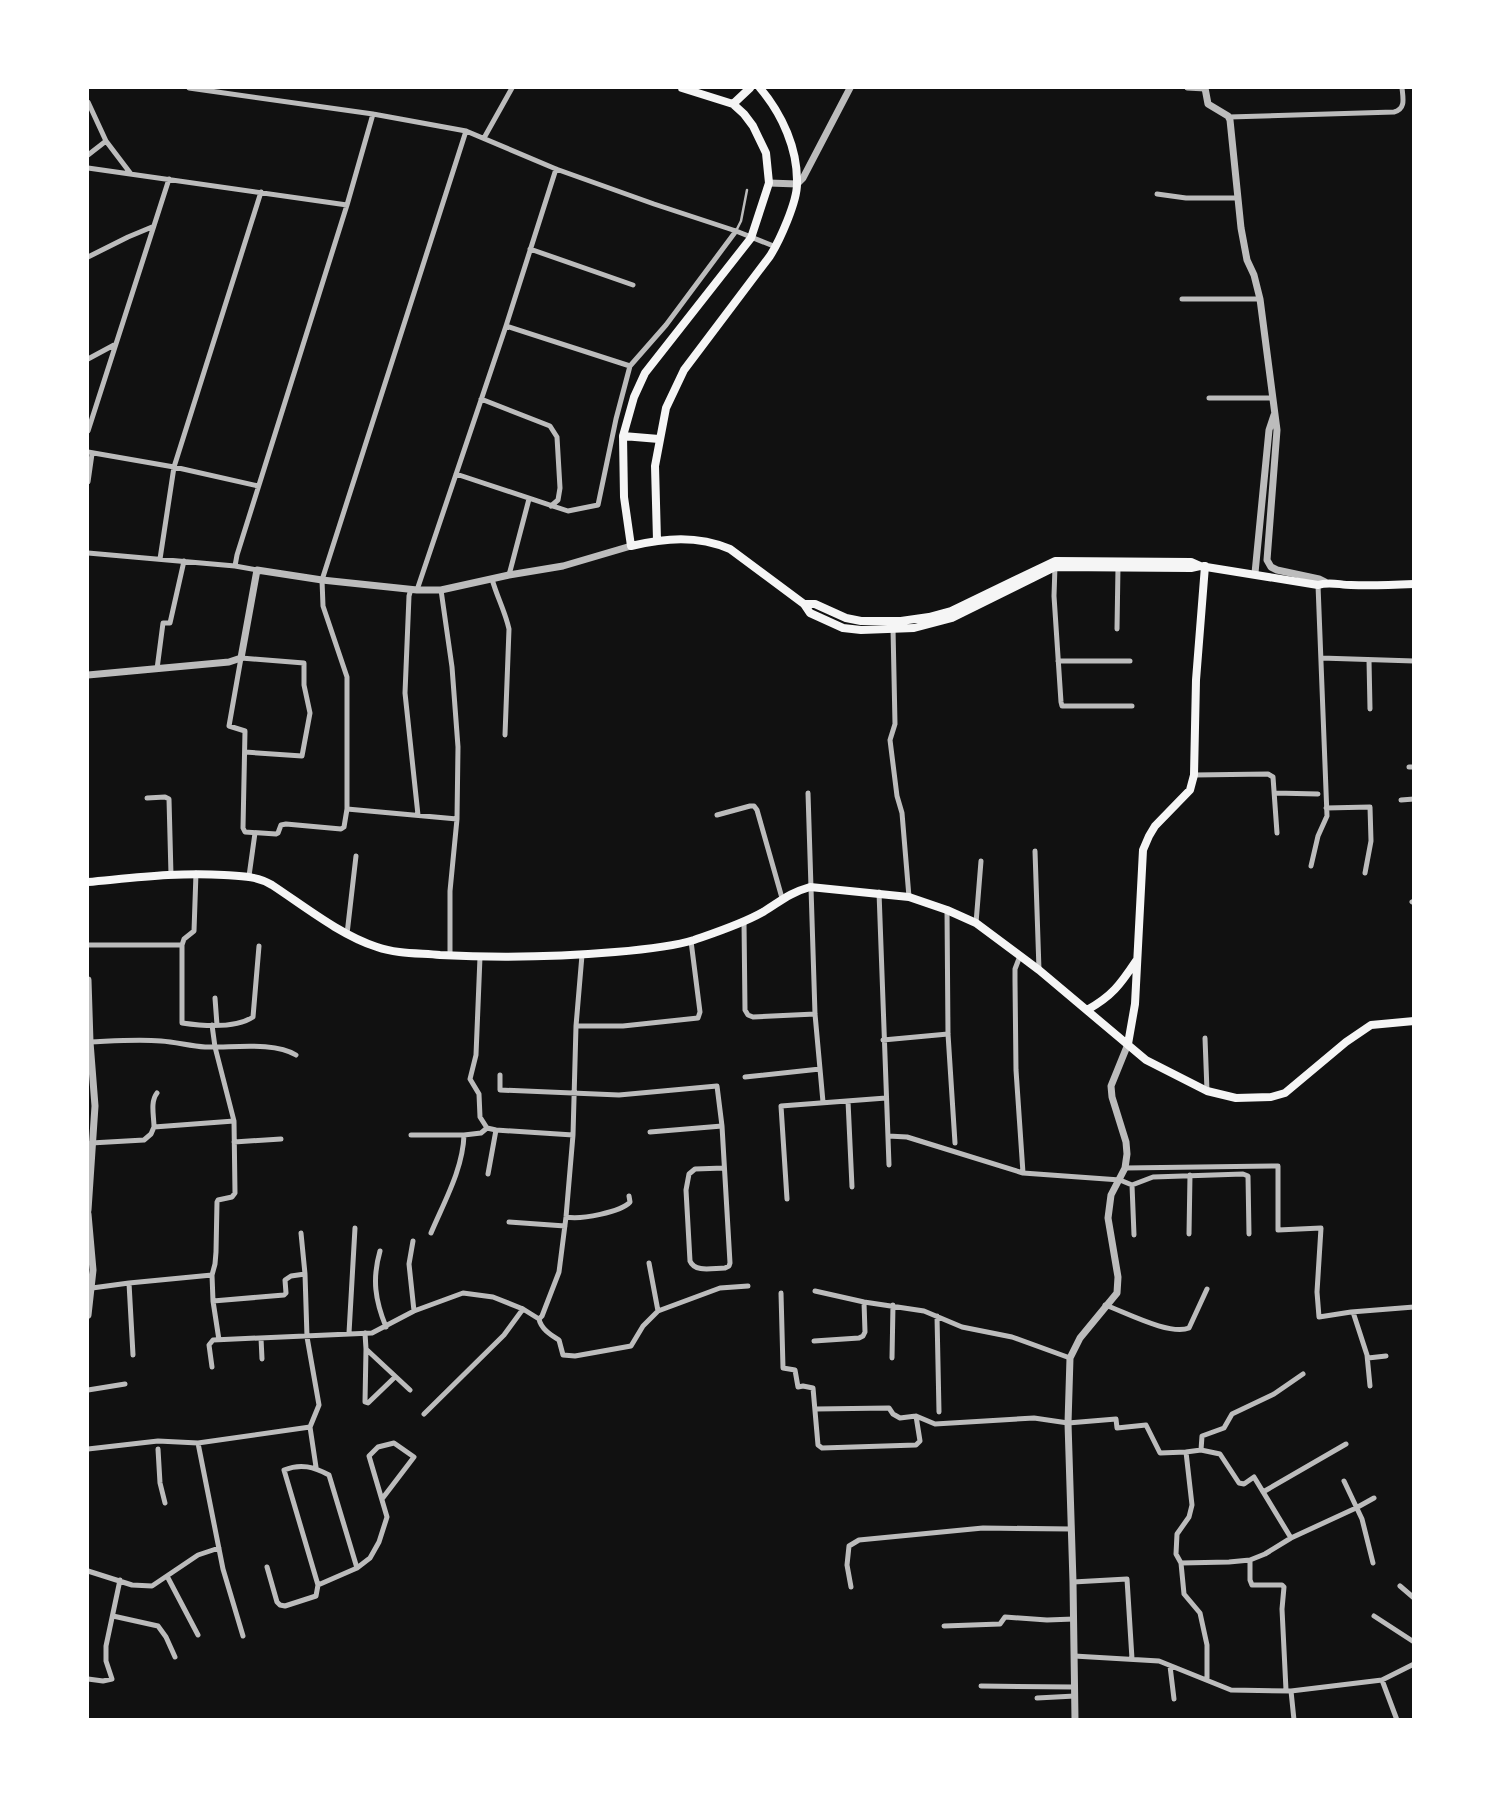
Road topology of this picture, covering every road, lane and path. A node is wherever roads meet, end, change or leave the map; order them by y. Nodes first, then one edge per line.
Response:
1 (189, 88) edge
2 (512, 88) edge
3 (682, 88) edge
4 (750, 88) edge
5 (760, 88) edge
6 (850, 88) edge
7 (1187, 88) edge
8 (1205, 88) edge
9 (1402, 88) edge
10 (88, 102) edge
11 (733, 104) junction
12 (373, 114) junction
13 (1229, 117) junction
14 (466, 131) junction
15 (484, 138) junction
16 (106, 141) junction
17 (88, 155) edge
18 (88, 168) edge
19 (556, 169) junction
20 (132, 174) junction
21 (169, 179) junction
22 (769, 183) junction
23 (797, 184) junction
24 (747, 190) dead end
25 (261, 192) junction
26 (1157, 194) dead end
27 (1237, 198) junction
28 (347, 205) junction
29 (152, 227) junction
30 (736, 231) junction
31 (751, 238) junction
32 (776, 247) junction
33 (530, 249) junction
34 (88, 257) edge
35 (633, 285) dead end
36 (1182, 299) dead end
37 (1259, 299) junction
38 (506, 326) junction
39 (114, 345) junction
40 (88, 359) edge
41 (630, 366) junction
42 (1209, 398) dead end
43 (1273, 398) junction
44 (481, 399) junction
45 (1274, 414) junction
46 (88, 432) edge
47 (622, 436) junction
48 (659, 439) junction
49 (90, 453) edge
50 (174, 467) junction
51 (456, 474) junction
52 (88, 482) edge
53 (258, 486) junction
54 (529, 499) junction
55 (1261, 503) junction
56 (1271, 505) junction
57 (551, 506) junction
58 (657, 540) junction
59 (631, 546) junction
60 (88, 553) edge
61 (160, 559) junction
62 (184, 561) junction
63 (1055, 564) junction
64 (1113, 564) junction
65 (235, 566) junction
66 (1198, 567) junction
67 (257, 570) junction
68 (1255, 573) junction
69 (509, 575) junction
70 (492, 579) junction
71 (322, 580) junction
72 (1322, 583) junction
73 (1413, 584) edge
74 (414, 589) junction
75 (442, 590) junction
76 (893, 625) junction
77 (1117, 629) dead end
78 (241, 658) junction
79 (1321, 658) junction
80 (1369, 660) junction
81 (1130, 661) dead end
82 (1413, 661) edge
83 (1058, 662) junction
84 (157, 669) junction
85 (88, 675) edge
86 (1132, 706) dead end
87 (1370, 709) dead end
88 (505, 735) dead end
89 (245, 752) junction
90 (1194, 775) junction
91 (808, 793) dead end
92 (1275, 793) junction
93 (1318, 794) dead end
94 (147, 798) dead end
95 (1413, 799) edge
96 (1401, 800) dead end
97 (1326, 808) junction
98 (347, 809) junction
99 (717, 815) dead end
100 (418, 816) junction
101 (457, 819) junction
102 (255, 833) junction
103 (1277, 833) dead end
104 (1035, 851) dead end
105 (356, 856) dead end
106 (981, 861) dead end
107 (1311, 866) dead end
108 (196, 873) junction
109 (1365, 873) dead end
110 (171, 874) junction
111 (249, 876) junction
112 (88, 882) edge
113 (810, 891) junction
114 (879, 896) junction
115 (909, 897) junction
116 (782, 898) junction
117 (947, 913) junction
118 (744, 922) junction
119 (976, 923) junction
120 (347, 934) junction
121 (691, 941) junction
122 (88, 945) edge
123 (182, 945) junction
124 (259, 946) dead end
125 (582, 954) junction
126 (450, 955) junction
127 (480, 957) junction
128 (1019, 957) junction
129 (1138, 958) junction
130 (1039, 970) junction
131 (88, 980) edge
132 (215, 998) dead end
133 (1087, 1010) junction
134 (815, 1014) junction
135 (1413, 1021) edge
136 (215, 1025) junction
137 (576, 1026) junction
138 (948, 1034) junction
139 (1205, 1038) dead end
140 (883, 1040) junction
141 (90, 1042) junction
142 (1128, 1044) junction
143 (215, 1047) junction
144 (296, 1055) dead end
145 (820, 1069) junction
146 (500, 1075) dead end
147 (745, 1076) dead end
148 (1207, 1091) junction
149 (157, 1093) dead end
150 (575, 1093) junction
151 (886, 1098) junction
152 (848, 1101) junction
153 (823, 1102) junction
154 (234, 1121) junction
155 (722, 1126) junction
156 (154, 1127) junction
157 (487, 1128) junction
158 (90, 1130) edge
159 (495, 1130) junction
160 (650, 1132) dead end
161 (411, 1135) dead end
162 (464, 1135) junction
163 (573, 1135) junction
164 (888, 1136) junction
165 (281, 1139) dead end
166 (234, 1142) junction
167 (91, 1143) junction
168 (955, 1143) dead end
169 (889, 1165) dead end
170 (724, 1168) junction
171 (1125, 1168) junction
172 (488, 1174) dead end
173 (1023, 1174) junction
174 (1190, 1175) junction
175 (1120, 1180) junction
176 (1132, 1185) junction
177 (852, 1187) dead end
178 (629, 1196) dead end
179 (88, 1199) edge
180 (787, 1199) dead end
181 (88, 1212) edge
182 (566, 1217) junction
183 (509, 1222) dead end
184 (565, 1226) junction
185 (355, 1228) dead end
186 (301, 1233) dead end
187 (431, 1233) dead end
188 (1189, 1234) dead end
189 (1249, 1234) dead end
190 (1134, 1235) dead end
191 (413, 1241) dead end
192 (380, 1251) dead end
193 (649, 1262) dead end
194 (305, 1274) junction
195 (212, 1275) junction
196 (129, 1283) junction
197 (748, 1286) dead end
198 (92, 1288) junction
199 (1207, 1290) dead end
200 (815, 1291) dead end
201 (781, 1293) dead end
202 (213, 1301) junction
203 (864, 1302) junction
204 (88, 1303) edge
205 (1105, 1305) junction
206 (893, 1306) junction
207 (1413, 1307) edge
208 (523, 1309) junction
209 (414, 1311) junction
210 (658, 1311) junction
211 (1353, 1312) junction
212 (88, 1315) edge
213 (937, 1316) junction
214 (539, 1319) junction
215 (386, 1327) junction
216 (349, 1333) junction
217 (365, 1333) junction
218 (307, 1337) junction
219 (261, 1338) junction
220 (219, 1340) junction
221 (814, 1340) dead end
222 (366, 1349) junction
223 (133, 1355) dead end
224 (1359, 1356) dead end
225 (1386, 1356) dead end
226 (1367, 1357) junction
227 (892, 1358) dead end
228 (1070, 1358) junction
229 (262, 1359) dead end
230 (212, 1367) dead end
231 (1303, 1374) dead end
232 (395, 1377) junction
233 (125, 1384) dead end
234 (1370, 1385) dead end
235 (88, 1390) edge
236 (410, 1390) dead end
237 (816, 1409) junction
238 (939, 1412) dead end
239 (424, 1414) dead end
240 (916, 1416) junction
241 (1068, 1423) junction
242 (310, 1427) junction
243 (198, 1443) junction
244 (1346, 1444) dead end
245 (158, 1445) junction
246 (88, 1448) edge
247 (1201, 1450) junction
248 (1186, 1452) junction
249 (316, 1467) junction
250 (1344, 1481) dead end
251 (1263, 1492) junction
252 (1374, 1498) dead end
253 (382, 1499) junction
254 (165, 1503) dead end
255 (1356, 1508) junction
256 (1071, 1529) junction
257 (1291, 1538) junction
258 (219, 1548) junction
259 (1250, 1560) junction
260 (1181, 1563) junction
261 (1373, 1563) dead end
262 (267, 1567) dead end
263 (357, 1568) junction
264 (88, 1572) edge
265 (167, 1576) junction
266 (120, 1580) junction
267 (1073, 1582) junction
268 (318, 1585) junction
269 (1400, 1586) dead end
270 (851, 1587) dead end
271 (1413, 1598) edge
272 (113, 1616) junction
273 (1374, 1616) dead end
274 (1074, 1619) junction
275 (944, 1626) dead end
276 (196, 1631) dead end
277 (243, 1636) dead end
278 (1413, 1642) edge
279 (1074, 1656) junction
280 (175, 1657) dead end
281 (1132, 1658) junction
282 (1413, 1664) edge
283 (1170, 1666) junction
284 (88, 1679) edge
285 (1206, 1679) junction
286 (1382, 1679) junction
287 (981, 1686) dead end
288 (1074, 1687) junction
289 (1289, 1690) junction
290 (1074, 1696) junction
291 (1037, 1698) dead end
292 (1174, 1699) dead end
293 (1075, 1720) edge
294 (1294, 1720) edge
295 (1397, 1720) edge

1 - 12 street
2 - 15 street
3 - 11 main road
4 - 11 main road
5 - 23 main road
6 - 23 street
7 - 8 street
8 - 13 street
9 - 13 street
10 - 16 street
11 - 22 main road
12 - 14 street
12 - 28 street
13 - 27 street
14 - 15 street
14 - 71 street
15 - 19 street
16 - 17 street
16 - 20 street
18 - 20 street
19 - 30 street
19 - 33 street
20 - 21 street
21 - 25 street
21 - 29 street
22 - 23 street
22 - 31 main road
23 - 32 main road
24 - 30 lane
25 - 28 street
25 - 50 street
26 - 27 street
27 - 37 street
28 - 53 street
29 - 34 street
29 - 39 street
30 - 31 street
30 - 41 street
31 - 32 street
31 - 47 main road
32 - 48 main road
33 - 35 street
33 - 38 street
36 - 37 street
37 - 43 street
38 - 41 street
38 - 44 street
39 - 40 street
39 - 46 street
41 - 57 street
42 - 43 street
43 - 45 street
44 - 51 street
44 - 57 street
45 - 55 street
45 - 56 street
47 - 48 main road
47 - 59 main road
48 - 58 main road
49 - 50 street
49 - 52 street
50 - 53 street
50 - 61 street
51 - 54 street
51 - 74 street
53 - 65 street
54 - 57 street
54 - 69 street
55 - 56 street
55 - 68 street
56 - 72 street
58 - 59 main road
58 - 76 main road
59 - 69 street
60 - 61 street
61 - 62 street
62 - 65 street
62 - 84 street
63 - 64 main road
63 - 76 main road
63 - 83 street
64 - 66 main road
64 - 77 street
65 - 67 street
66 - 68 main road
66 - 90 main road
67 - 71 street
67 - 78 street
68 - 72 main road
69 - 70 street
70 - 75 street
70 - 88 street
71 - 74 street
71 - 98 street
72 - 73 main road
72 - 79 street
74 - 75 street
74 - 100 street
75 - 101 street
76 - 115 street
78 - 84 street
78 - 89 street
78 - 89 street
79 - 80 street
79 - 97 street
80 - 82 street
80 - 87 street
81 - 83 street
83 - 86 street
84 - 85 street
89 - 102 street
90 - 92 street
90 - 129 main road
91 - 113 street
92 - 93 street
92 - 103 street
94 - 110 street
95 - 96 street
97 - 107 street
97 - 109 street
98 - 100 street
98 - 102 street
99 - 116 street
100 - 101 street
101 - 126 street
102 - 111 street
104 - 130 street
105 - 120 street
106 - 119 street
108 - 110 main road
108 - 111 main road
108 - 123 street
110 - 112 main road
111 - 120 main road
113 - 114 main road
113 - 116 main road
113 - 134 street
114 - 115 main road
114 - 140 street
115 - 117 main road
116 - 118 main road
117 - 119 main road
117 - 138 street
118 - 121 main road
118 - 134 street
119 - 128 main road
120 - 126 main road
121 - 125 main road
121 - 137 street
122 - 123 street
123 - 136 street
124 - 136 street
125 - 127 main road
125 - 137 street
126 - 127 main road
127 - 157 street
128 - 130 main road
128 - 173 street
129 - 133 main road
129 - 142 main road
130 - 133 main road
131 - 141 street
132 - 136 street
133 - 142 main road
134 - 145 street
135 - 148 main road
136 - 143 street
137 - 150 street
138 - 140 street
138 - 168 street
139 - 148 street
140 - 151 street
141 - 143 street
141 - 158 street
142 - 148 main road
142 - 171 street
143 - 144 street
143 - 154 street
145 - 147 street
145 - 153 street
146 - 150 street
149 - 156 street
150 - 155 street
150 - 163 street
151 - 152 street
151 - 164 street
152 - 153 street
152 - 177 street
153 - 180 street
154 - 156 street
154 - 166 street
155 - 160 street
155 - 170 street
156 - 167 street
157 - 159 street
157 - 162 street
158 - 167 street
159 - 163 street
159 - 172 street
161 - 162 street
162 - 187 street
163 - 182 street
164 - 169 street
164 - 173 street
165 - 166 street
166 - 195 street
167 - 179 street
170 - 170 street
171 - 175 street
171 - 211 street
173 - 175 street
174 - 176 street
174 - 188 street
174 - 189 street
175 - 176 street
175 - 205 street
176 - 190 street
178 - 182 street
179 - 181 street
181 - 198 street
182 - 184 street
183 - 184 street
184 - 214 street
185 - 216 street
186 - 194 street
191 - 209 street
192 - 215 street
193 - 210 street
194 - 202 street
194 - 218 street
195 - 196 street
195 - 202 street
196 - 198 street
196 - 223 street
197 - 210 street
198 - 204 street
199 - 205 street
200 - 203 street
201 - 237 street
202 - 220 street
203 - 206 street
203 - 221 street
204 - 212 street
205 - 228 street
206 - 213 street
206 - 227 street
207 - 211 street
208 - 209 street
208 - 214 street
208 - 239 street
209 - 215 street
210 - 214 street
211 - 226 street
213 - 228 street
213 - 238 street
215 - 217 street
216 - 217 street
216 - 218 street
217 - 222 street
218 - 219 street
218 - 242 street
219 - 220 street
219 - 229 street
220 - 230 street
222 - 232 street
222 - 232 street
224 - 226 street
225 - 226 street
226 - 234 street
228 - 241 street
231 - 247 street
232 - 236 street
233 - 235 street
237 - 240 street
237 - 240 street
240 - 241 street
241 - 248 street
241 - 256 street
242 - 243 street
242 - 249 street
243 - 245 street
243 - 258 street
244 - 251 street
245 - 246 street
245 - 254 street
247 - 248 street
247 - 251 street
248 - 260 street
249 - 263 street
249 - 268 street
250 - 255 street
251 - 257 street
252 - 255 street
253 - 253 street
253 - 263 street
255 - 257 street
255 - 261 street
256 - 267 street
256 - 270 street
257 - 259 street
258 - 265 street
258 - 277 street
259 - 260 street
259 - 289 street
260 - 285 street
262 - 268 street
263 - 268 street
264 - 266 street
265 - 266 street
265 - 276 street
266 - 272 street
267 - 274 street
267 - 281 street
269 - 271 street
272 - 280 street
272 - 284 street
273 - 278 street
274 - 275 street
274 - 279 street
279 - 281 street
279 - 288 street
281 - 283 street
282 - 286 street
283 - 285 street
283 - 292 street
285 - 289 street
286 - 289 street
286 - 295 street
287 - 288 street
288 - 290 street
289 - 294 street
290 - 291 street
290 - 293 street

